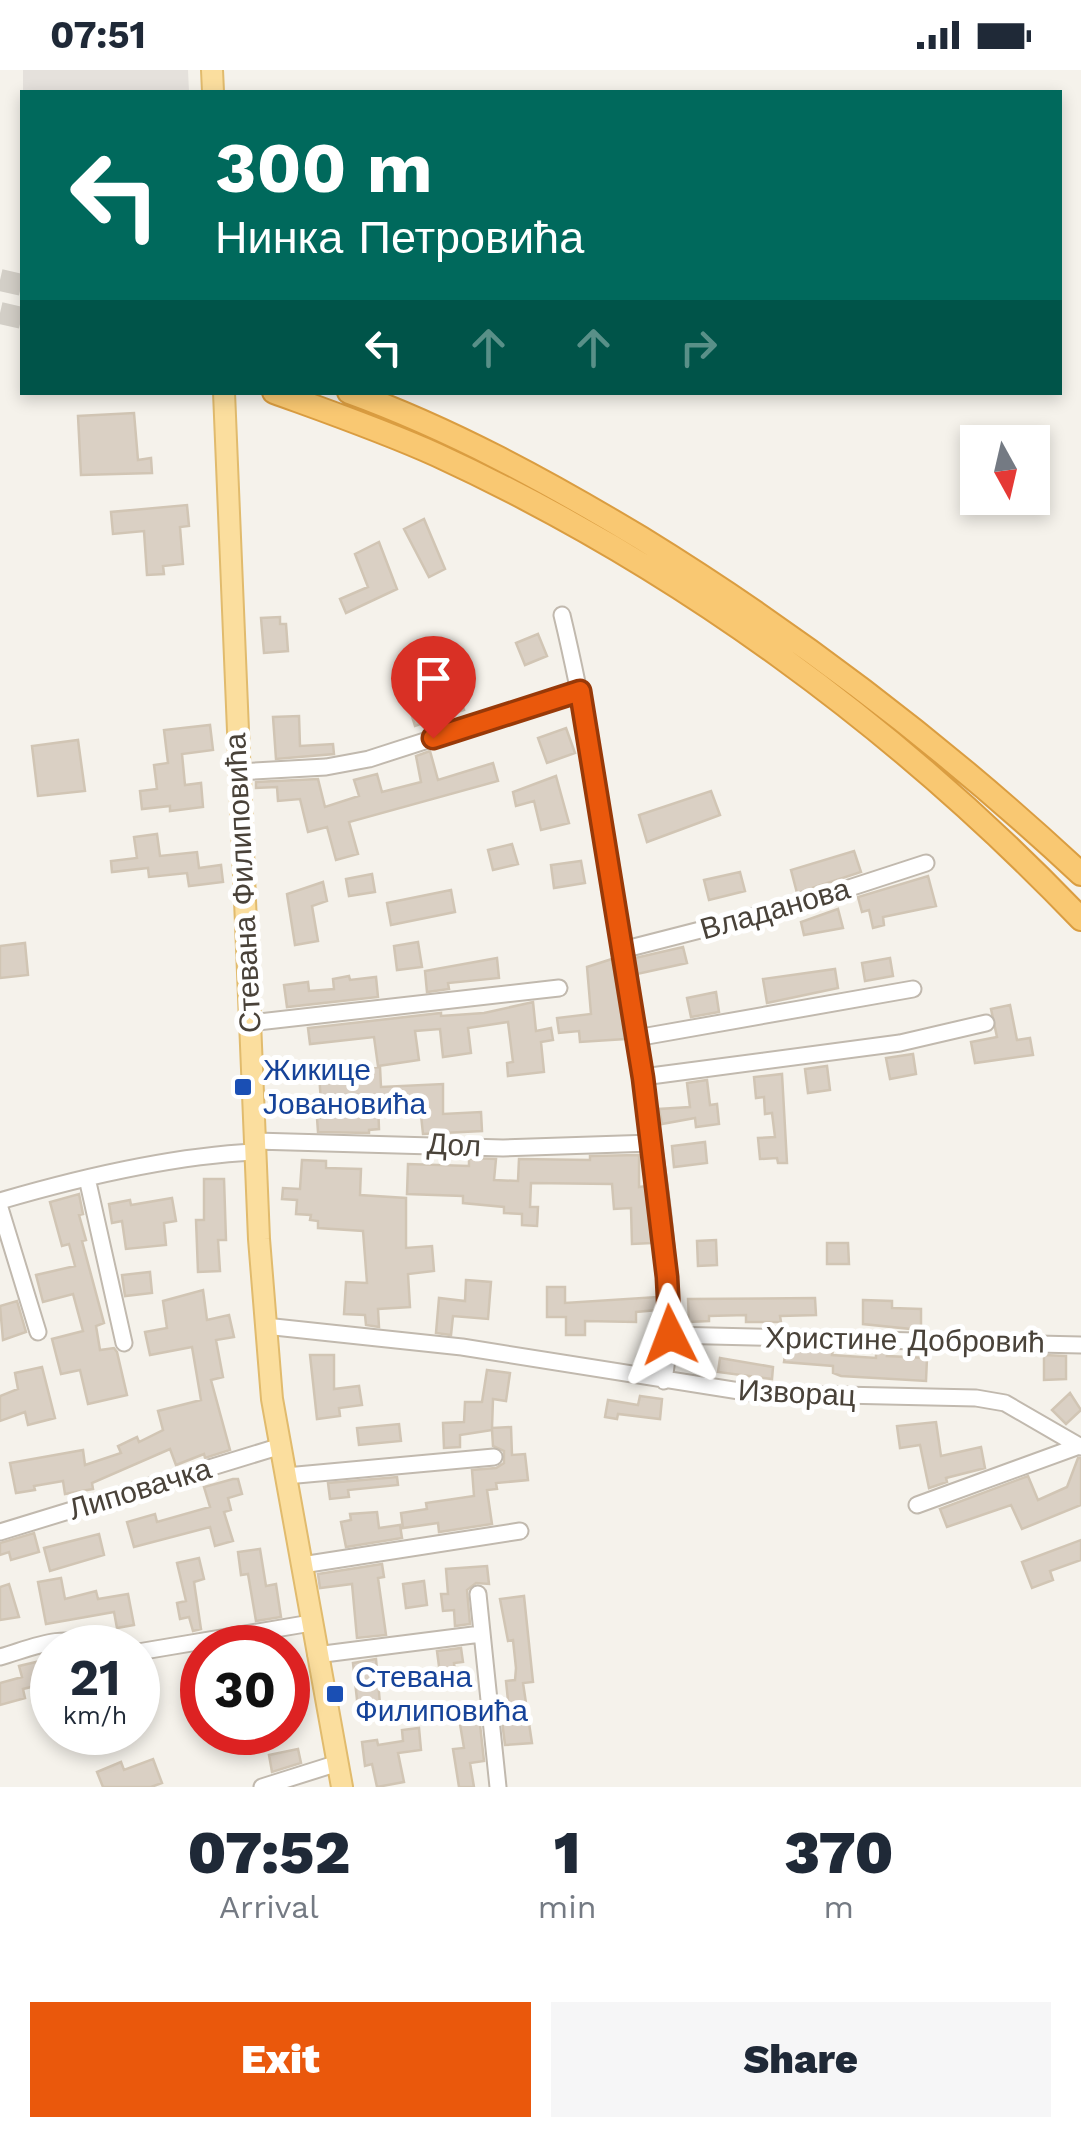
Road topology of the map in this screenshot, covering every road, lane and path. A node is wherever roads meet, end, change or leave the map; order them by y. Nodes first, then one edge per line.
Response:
1 (224, 395) edge
2 (282, 395) edge
3 (355, 395) edge
4 (562, 616) dead end
5 (580, 691) junction
6 (238, 772) junction
7 (926, 863) dead end
8 (1081, 874) edge
9 (1081, 919) edge
10 (622, 950) junction
11 (560, 988) dead end
12 (912, 989) dead end
13 (249, 1023) junction
14 (986, 1023) dead end
15 (636, 1038) junction
16 (643, 1078) junction
17 (652, 1143) junction
18 (255, 1147) junction
19 (87, 1178) junction
20 (0, 1205) edge
21 (265, 1326) junction
22 (38, 1332) dead end
23 (670, 1335) junction
24 (124, 1344) dead end
25 (1081, 1345) edge
26 (664, 1381) junction
27 (281, 1446) junction
28 (1080, 1447) edge
29 (494, 1457) dead end
30 (286, 1476) junction
31 (917, 1506) dead end
32 (520, 1531) dead end
33 (0, 1532) edge
34 (302, 1565) junction
35 (478, 1594) dead end
36 (311, 1623) junction
37 (481, 1634) junction
38 (160, 1648) edge
39 (30, 1649) edge
40 (316, 1655) junction
41 (0, 1657) edge
42 (338, 1763) junction
43 (262, 1787) edge
44 (342, 1787) edge
45 (498, 1787) edge

1 - 6 main road, Стевана Филиповића
2 - 9 highway
3 - 8 highway
4 - 5 street
5 - 6 street
5 - 10 street
6 - 13 main road, Стевана Филиповића
7 - 10 street, Владанова
10 - 15 street
11 - 13 street
12 - 15 street
13 - 18 main road, Стевана Филиповића
14 - 16 street
15 - 16 street
16 - 17 street
17 - 18 street, Дол
17 - 23 street
18 - 19 street, Дол
18 - 21 main road, Стевана Филиповића
19 - 20 street, Дол
19 - 24 street
20 - 22 street
21 - 26 street, Изворац
21 - 27 main road, Стевана Филиповића
23 - 25 street, Христине Добровић
23 - 26 street
26 - 28 street, Изворац
27 - 30 main road, Стевана Филиповића
27 - 33 street, Липовачка
28 - 31 street
29 - 30 street
30 - 34 main road, Стевана Филиповића
32 - 34 street
34 - 36 main road, Стевана Филиповића
35 - 37 street
36 - 38 street
36 - 40 main road, Стевана Филиповића
37 - 40 street
37 - 45 street
39 - 41 street
40 - 42 main road, Стевана Филиповића
42 - 43 street
42 - 44 main road, Стевана Филиповића

